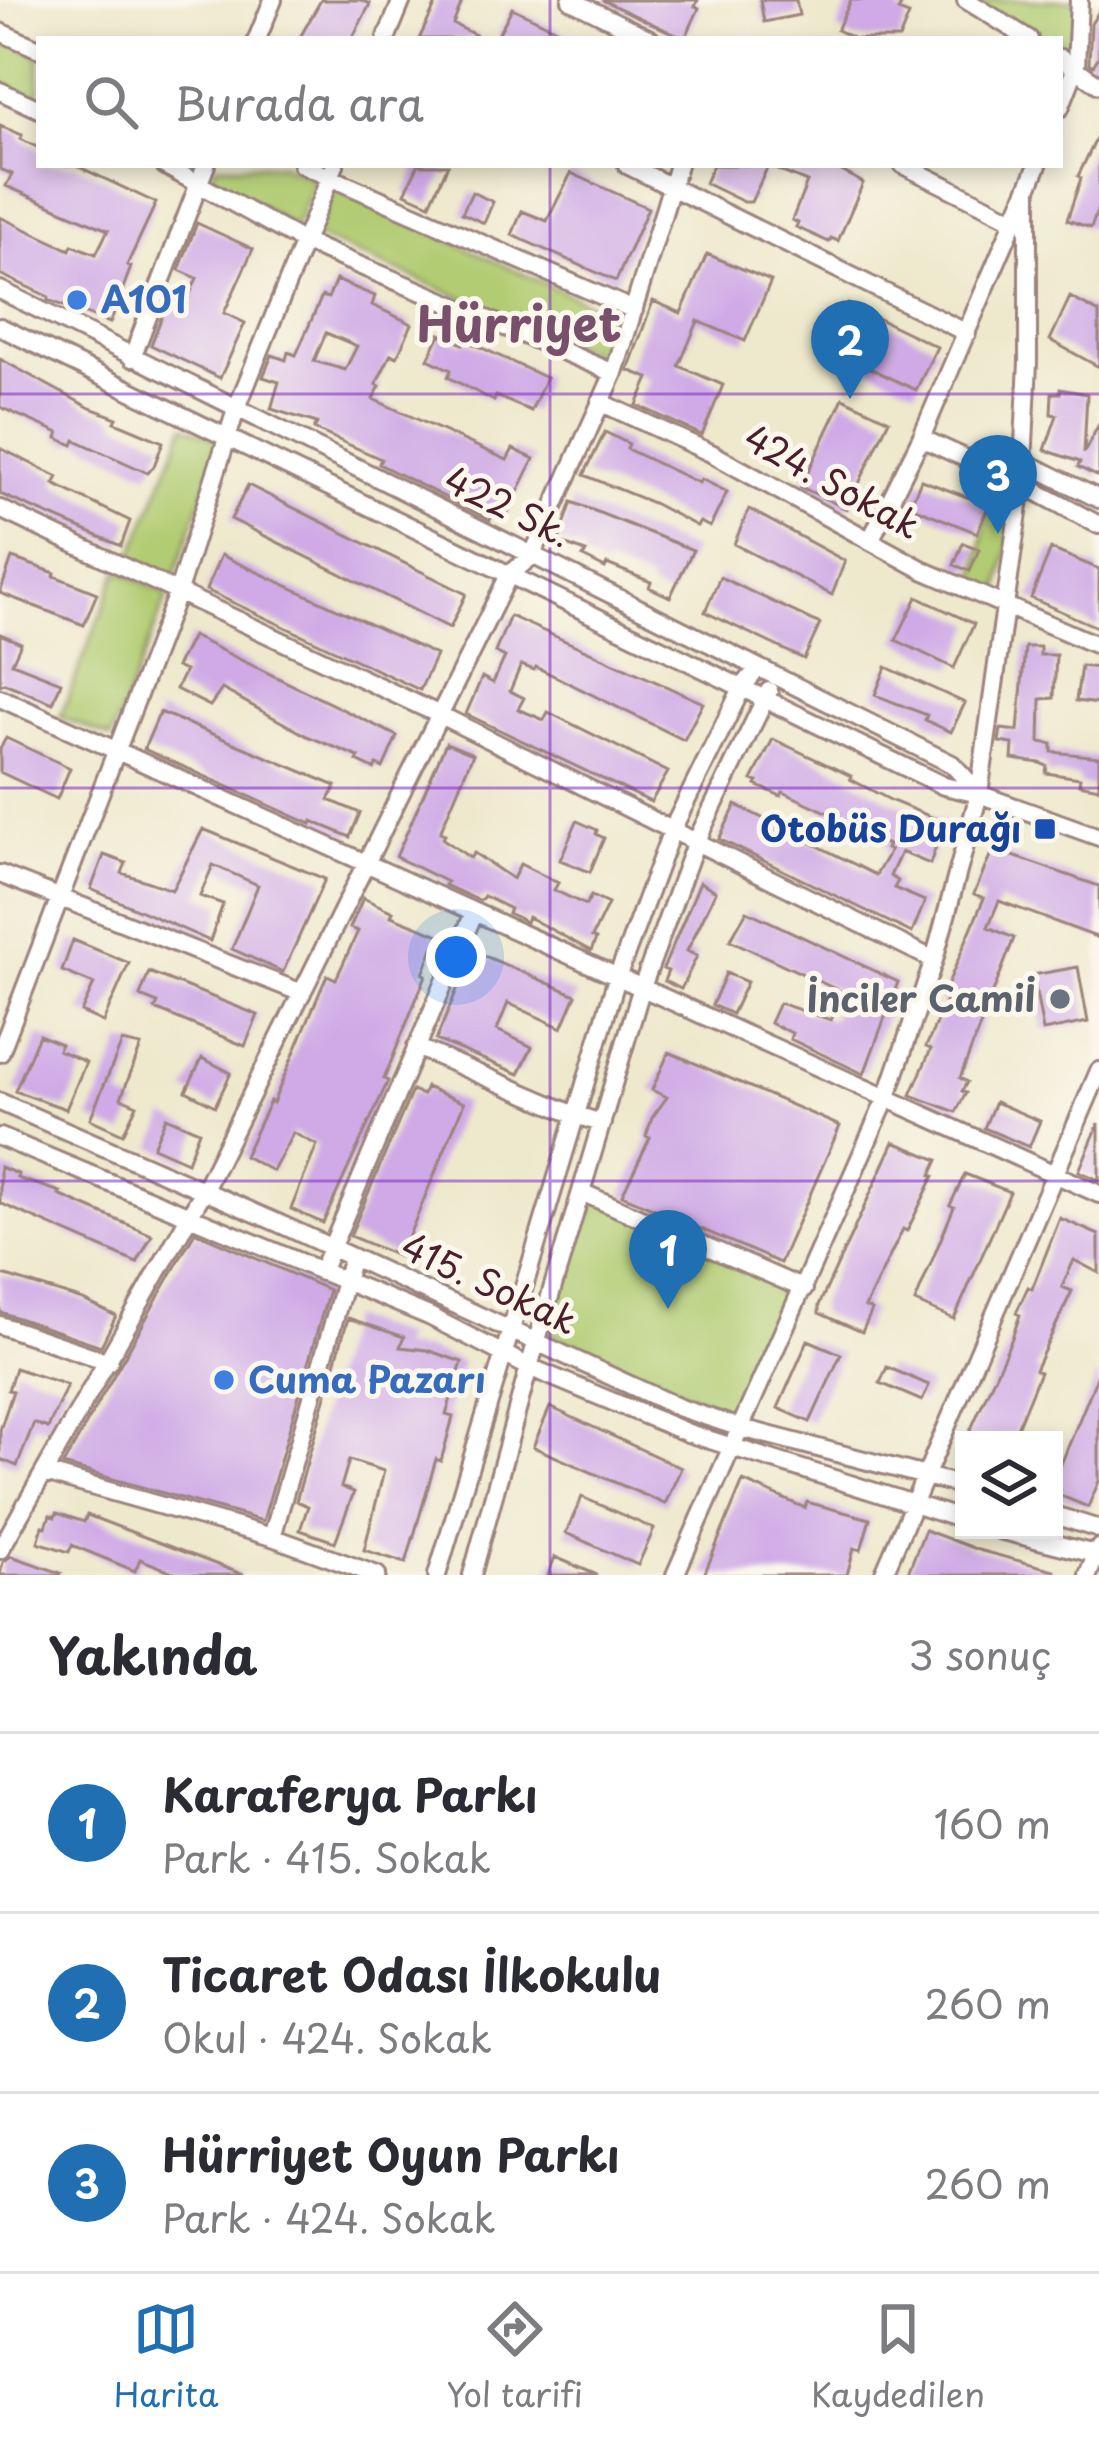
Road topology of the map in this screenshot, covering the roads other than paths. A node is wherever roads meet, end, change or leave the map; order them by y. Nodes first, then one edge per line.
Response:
1 (273, 0) edge
2 (401, 0) edge
3 (571, 0) edge
4 (966, 0) edge
5 (1078, 0) edge
6 (0, 32) edge
7 (258, 36) edge
8 (387, 36) edge
9 (644, 36) edge
10 (1024, 36) edge
11 (36, 48) edge
12 (1068, 63) edge
13 (1099, 85) edge
14 (0, 91) edge
15 (36, 108) edge
16 (633, 168) edge
17 (677, 168) edge
18 (909, 168) edge
19 (1037, 168) edge
20 (333, 171) edge
21 (203, 173) edge
22 (672, 186) junction
23 (1028, 191) junction
24 (1016, 221) junction
25 (304, 242) junction
26 (0, 290) edge
27 (634, 310) junction
28 (0, 326) edge
29 (967, 332) junction
30 (132, 358) junction
31 (614, 373) junction
32 (600, 401) junction
33 (236, 410) junction
34 (921, 438) junction
35 (229, 440) junction
36 (1023, 461) junction
37 (1022, 484) junction
38 (1099, 499) edge
39 (0, 509) edge
40 (1099, 525) edge
41 (870, 541) junction
42 (532, 556) junction
43 (508, 575) junction
44 (178, 591) junction
45 (1006, 606) junction
46 (1099, 646) edge
47 (758, 668) junction
48 (777, 677) junction
49 (742, 688) junction
50 (0, 698) edge
51 (764, 699) junction
52 (440, 715) junction
53 (114, 749) junction
54 (980, 794) junction
55 (672, 830) junction
56 (1099, 837) edge
57 (694, 844) junction
58 (366, 863) junction
59 (0, 874) edge
60 (59, 898) junction
61 (474, 913) junction
62 (934, 960) junction
63 (616, 978) junction
64 (641, 990) junction
65 (302, 993) junction
66 (416, 1047) junction
67 (0, 1053) edge
68 (1099, 1071) edge
69 (887, 1097) junction
70 (0, 1102) edge
71 (575, 1115) junction
72 (602, 1123) junction
73 (0, 1137) edge
74 (1054, 1175) junction
75 (202, 1192) junction
76 (581, 1192) junction
77 (1099, 1194) edge
78 (189, 1215) junction
79 (331, 1248) junction
80 (352, 1256) junction
81 (321, 1272) junction
82 (344, 1281) junction
83 (805, 1288) junction
84 (0, 1325) edge
85 (512, 1330) junction
86 (536, 1342) junction
87 (504, 1351) junction
88 (109, 1362) junction
89 (529, 1367) junction
90 (741, 1428) junction
91 (732, 1448) junction
92 (45, 1473) junction
93 (926, 1474) junction
94 (955, 1483) edge
95 (914, 1503) junction
96 (955, 1517) edge
97 (1063, 1517) edge
98 (1099, 1529) edge
99 (272, 1537) junction
100 (1040, 1539) edge
101 (0, 1550) edge
102 (1098, 1552) edge
103 (377, 1575) edge
104 (437, 1575) edge
105 (472, 1575) edge
106 (675, 1575) edge
107 (884, 1575) edge
108 (1088, 1575) edge

1 - 7 street
2 - 8 street
3 - 9 street
4 - 10 street
5 - 12 street
6 - 11 street
12 - 13 street
14 - 15 street
16 - 22 street
17 - 22 street
18 - 24 street
19 - 23 street
20 - 25 street
20 - 27 street
21 - 25 street
21 - 30 street
22 - 27 street
22 - 29 street
23 - 24 street
23 - 36 street
24 - 29 street
25 - 31 street
25 - 33 street
26 - 30 street, 422 Sk.
27 - 31 street
28 - 35 street, 422 Sk.
29 - 34 street
30 - 33 street, 422 Sk.
31 - 32 street
32 - 41 street, 424. Sokak
32 - 42 street
33 - 35 street
33 - 42 street, 422 Sk.
34 - 37 street
34 - 41 street
35 - 43 street, 422 Sk.
35 - 44 street
36 - 37 street
36 - 38 street
37 - 40 street
37 - 45 street
39 - 44 street
41 - 45 street, 424. Sokak
42 - 43 street
42 - 47 street, 422 Sk.
43 - 49 street, 422 Sk.
43 - 52 street
44 - 52 street
44 - 53 street
45 - 46 street, 424. Sokak
45 - 54 street
47 - 48 street, 422 Sk.
47 - 49 street
48 - 51 street
48 - 54 street, 422 Sk.
49 - 51 street, 422 Sk.
49 - 55 street
50 - 53 street
51 - 54 street, 422 Sk.
51 - 57 street
52 - 55 street
52 - 58 street
53 - 58 street
53 - 60 street
54 - 56 street, 422 Sk.
54 - 62 street
55 - 57 street
55 - 63 street
57 - 62 street
57 - 64 street
58 - 61 street
58 - 65 street
59 - 60 street
60 - 65 street
60 - 67 street
61 - 63 street
61 - 66 street
62 - 69 street
63 - 64 street
63 - 71 street
64 - 69 street
64 - 72 street
65 - 75 street
66 - 71 street
66 - 79 street
68 - 74 street
69 - 74 street
69 - 83 street
70 - 75 street, 415. Sokak
71 - 72 street
71 - 85 street
72 - 76 street
73 - 78 street, 415. Sokak
74 - 77 street
74 - 93 street
75 - 78 street
75 - 79 street, 415. Sokak
76 - 83 street
76 - 86 street
78 - 81 street, 415. Sokak
78 - 88 street
79 - 80 street, 415. Sokak
79 - 81 street
80 - 82 street
80 - 85 street, 415. Sokak
81 - 82 street, 415. Sokak
82 - 87 street, 415. Sokak
82 - 99 street
83 - 90 street
84 - 88 street
85 - 86 street, 415. Sokak
85 - 87 street
86 - 89 street
86 - 90 street, 415. Sokak
87 - 89 street, 415. Sokak
87 - 104 street
88 - 92 street
89 - 91 street, 415. Sokak
89 - 105 street
90 - 91 street
90 - 93 street, 415. Sokak
91 - 95 street, 415. Sokak
91 - 106 street
92 - 99 street
92 - 101 street
93 - 94 street, 415. Sokak
93 - 95 street
95 - 96 street, 415. Sokak
95 - 107 street
97 - 98 street
99 - 103 street
100 - 102 street
102 - 108 street

